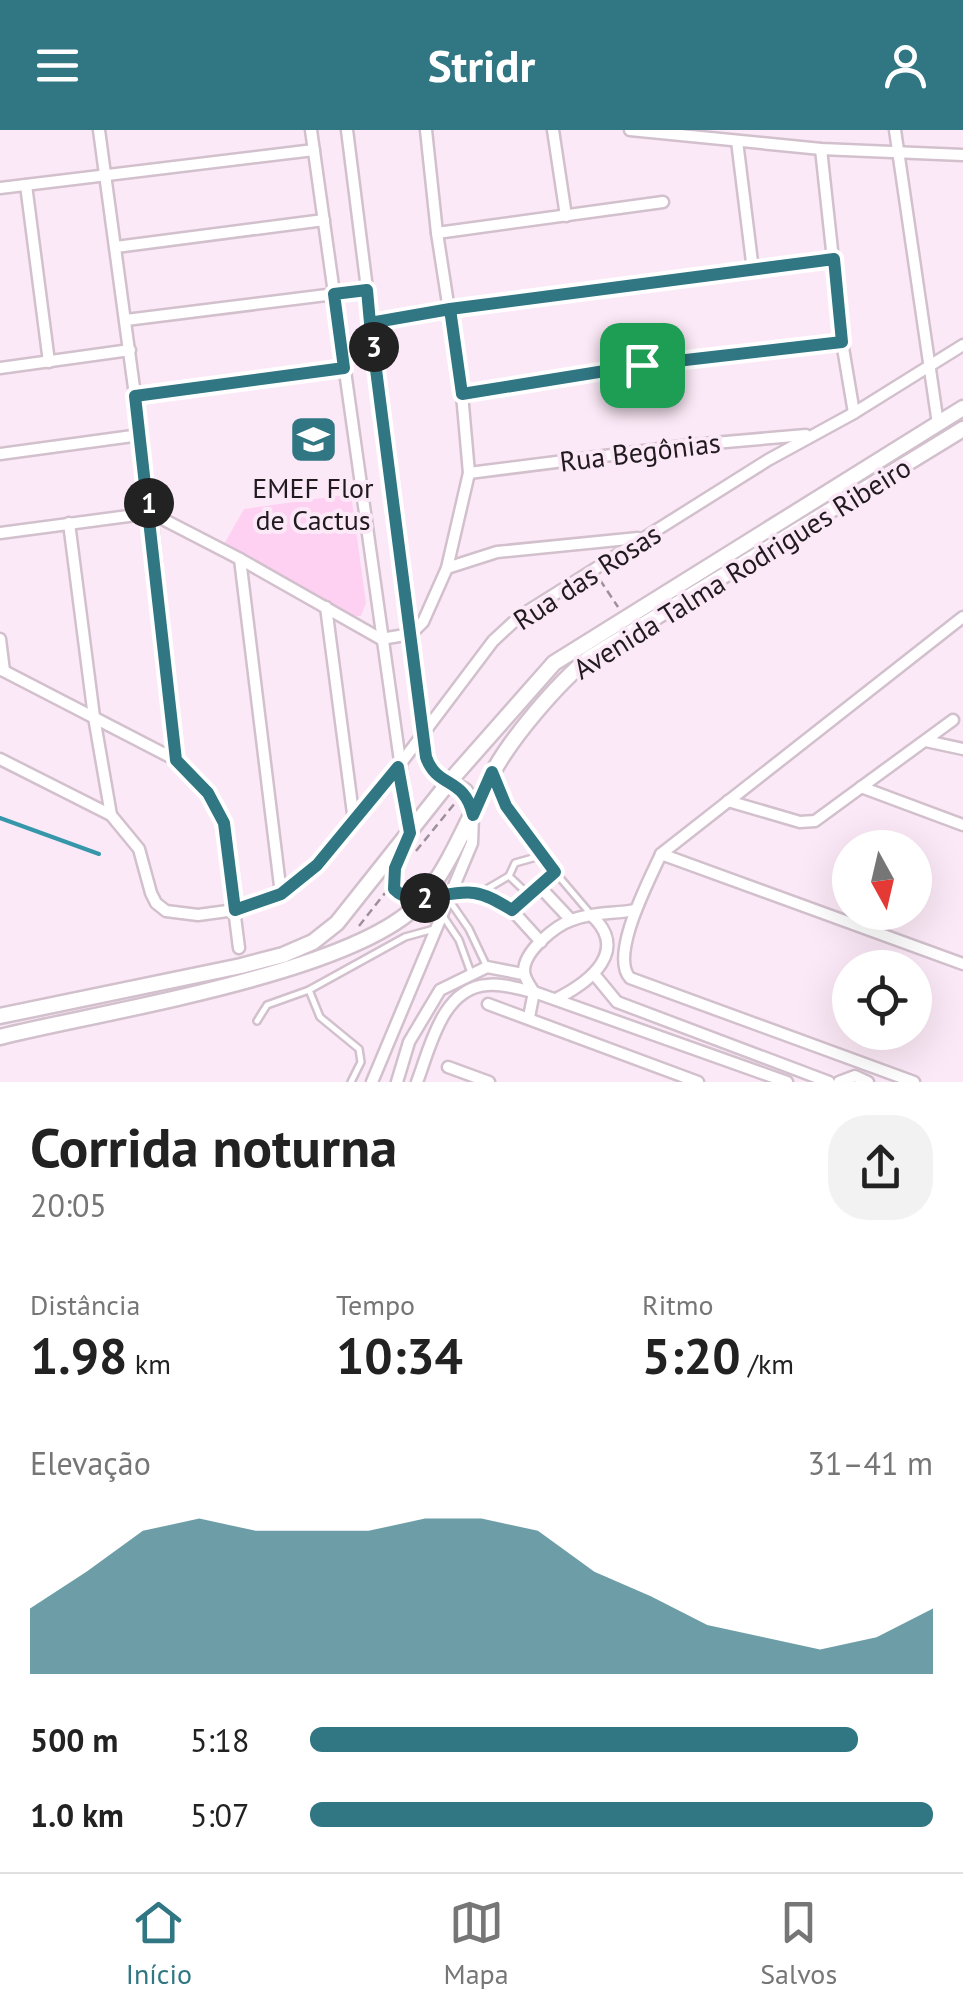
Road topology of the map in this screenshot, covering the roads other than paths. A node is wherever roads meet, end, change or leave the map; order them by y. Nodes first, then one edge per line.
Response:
1 (99, 130) edge
2 (311, 130) edge
3 (346, 130) edge
4 (426, 130) edge
5 (552, 130) edge
6 (630, 130) edge
7 (896, 130) edge
8 (737, 141) junction
9 (821, 148) junction
10 (314, 150) junction
11 (896, 152) junction
12 (963, 155) edge
13 (105, 175) junction
14 (26, 185) junction
15 (0, 188) edge
16 (663, 202) dead end
17 (566, 216) junction
18 (324, 220) junction
19 (437, 232) junction
20 (116, 247) junction
21 (834, 259) junction
22 (752, 270) junction
23 (367, 290) junction
24 (334, 294) junction
25 (450, 309) junction
26 (126, 320) junction
27 (370, 323) junction
28 (842, 342) junction
29 (963, 346) edge
30 (130, 350) junction
31 (50, 362) junction
32 (0, 368) edge
33 (344, 368) junction
34 (929, 368) junction
35 (462, 394) junction
36 (135, 396) junction
37 (963, 408) edge
38 (854, 413) junction
39 (938, 424) junction
40 (963, 429) edge
41 (811, 435) junction
42 (140, 436) junction
43 (0, 454) edge
44 (469, 474) junction
45 (151, 512) junction
46 (68, 523) junction
47 (0, 532) edge
48 (644, 538) junction
49 (240, 558) junction
50 (446, 568) junction
51 (326, 607) junction
52 (963, 617) edge
53 (411, 634) junction
54 (0, 639) edge
55 (381, 639) junction
56 (2, 670) edge
57 (94, 718) junction
58 (953, 720) dead end
59 (423, 732) junction
60 (926, 741) junction
61 (963, 749) edge
62 (0, 759) edge
63 (176, 760) junction
64 (398, 767) junction
65 (492, 772) junction
66 (448, 782) junction
67 (861, 787) junction
68 (728, 801) junction
69 (111, 815) junction
70 (473, 815) junction
71 (354, 821) junction
72 (963, 825) edge
73 (410, 833) junction
74 (661, 854) junction
75 (543, 855) junction
76 (555, 872) junction
77 (509, 876) junction
78 (539, 886) junction
79 (281, 894) junction
80 (448, 894) junction
81 (479, 894) junction
82 (529, 895) junction
83 (423, 899) junction
84 (235, 910) junction
85 (512, 910) junction
86 (636, 910) junction
87 (441, 914) junction
88 (613, 914) junction
89 (590, 915) junction
90 (571, 920) junction
91 (434, 929) junction
92 (606, 933) junction
93 (541, 942) junction
94 (239, 948) dead end
95 (963, 964) edge
96 (487, 967) junction
97 (471, 973) junction
98 (524, 974) junction
99 (594, 974) junction
100 (308, 990) junction
101 (534, 992) junction
102 (558, 998) junction
103 (488, 1004) dead end
104 (0, 1016) edge
105 (529, 1017) junction
106 (256, 1021) dead end
107 (0, 1037) edge
108 (867, 1065) junction
109 (448, 1067) dead end
110 (865, 1080) edge
111 (351, 1082) edge
112 (372, 1082) edge
113 (397, 1082) edge
114 (417, 1082) edge
115 (489, 1082) edge
116 (698, 1082) edge
117 (788, 1082) edge
118 (829, 1082) edge
119 (839, 1082) edge
120 (914, 1082) edge

1 - 13 street
2 - 10 street
3 - 23 street
4 - 19 street
5 - 17 street
6 - 8 street
7 - 11 street
8 - 9 street
8 - 22 street
9 - 11 street
9 - 21 street
10 - 13 street
10 - 18 street
11 - 12 street
11 - 34 street
13 - 14 street
13 - 20 street
14 - 15 street
14 - 31 street
16 - 17 street
17 - 19 street
18 - 20 street
18 - 24 street
19 - 25 street
20 - 26 street
21 - 22 street
21 - 28 street
22 - 25 street
23 - 24 street
23 - 27 street
24 - 26 street
24 - 33 street
25 - 27 street
25 - 35 street
26 - 30 street
27 - 53 street
28 - 35 street
28 - 38 street
29 - 34 street, Rua das Rosas
30 - 31 street
30 - 36 street
31 - 32 street
33 - 36 street
33 - 55 street
34 - 38 street, Rua das Rosas
34 - 39 street
35 - 44 street
36 - 42 street
37 - 39 main road, Avenida Talma Rodrigues Ribeiro
38 - 41 street, Rua das Rosas
39 - 66 main road, Avenida Talma Rodrigues Ribeiro
40 - 65 main road, Avenida Talma Rodrigues Ribeiro
41 - 44 street, Rua Begônias
41 - 48 street, Rua das Rosas
42 - 43 street
42 - 45 street
44 - 50 street
45 - 46 street
45 - 49 street
45 - 63 street
46 - 47 street
46 - 57 street
48 - 50 street
48 - 59 street, Rua das Rosas
49 - 51 street
49 - 79 street
50 - 53 street
51 - 55 street
51 - 71 street
52 - 68 street
53 - 55 street
53 - 59 street
54 - 56 street
55 - 64 street
56 - 57 street
57 - 63 street
57 - 69 street
58 - 60 street
59 - 64 street, Rua das Rosas
59 - 66 street
60 - 61 street
60 - 67 street
62 - 69 street, Rua das Rosas
63 - 84 street
64 - 71 street, Rua das Rosas
64 - 73 street
65 - 70 main road, Avenida Talma Rodrigues Ribeiro
65 - 75 street
66 - 70 main road
66 - 73 main road, Avenida Talma Rodrigues Ribeiro
67 - 68 street
67 - 72 street
68 - 74 street
69 - 84 street, Rua das Rosas
70 - 80 street
70 - 83 main road, Avenida Talma Rodrigues Ribeiro
71 - 79 street, Rua das Rosas
73 - 83 main road
73 - 104 main road, Avenida Talma Rodrigues Ribeiro
74 - 86 street
74 - 95 street
75 - 76 street
75 - 77 lane
76 - 78 street
76 - 89 lane
77 - 81 lane
77 - 82 lane
78 - 82 street
78 - 90 street
79 - 84 street, Rua das Rosas
80 - 81 street
80 - 83 street
80 - 87 street
80 - 96 lane
81 - 85 street
82 - 85 street
83 - 107 main road, Avenida Talma Rodrigues Ribeiro
84 - 94 street
85 - 93 street
86 - 88 street
86 - 108 street
87 - 91 street
87 - 97 lane
88 - 89 street
88 - 92 street
89 - 90 street
89 - 92 street
90 - 93 street
91 - 100 lane
91 - 112 street
92 - 99 street
93 - 98 street
96 - 97 street
96 - 98 street
97 - 113 street
98 - 101 street
99 - 102 street
99 - 118 street
100 - 106 lane
100 - 111 lane
101 - 102 street
101 - 105 street
101 - 114 street
102 - 117 street
103 - 105 street
105 - 116 street
108 - 110 street
108 - 120 street
109 - 115 street
110 - 119 street

